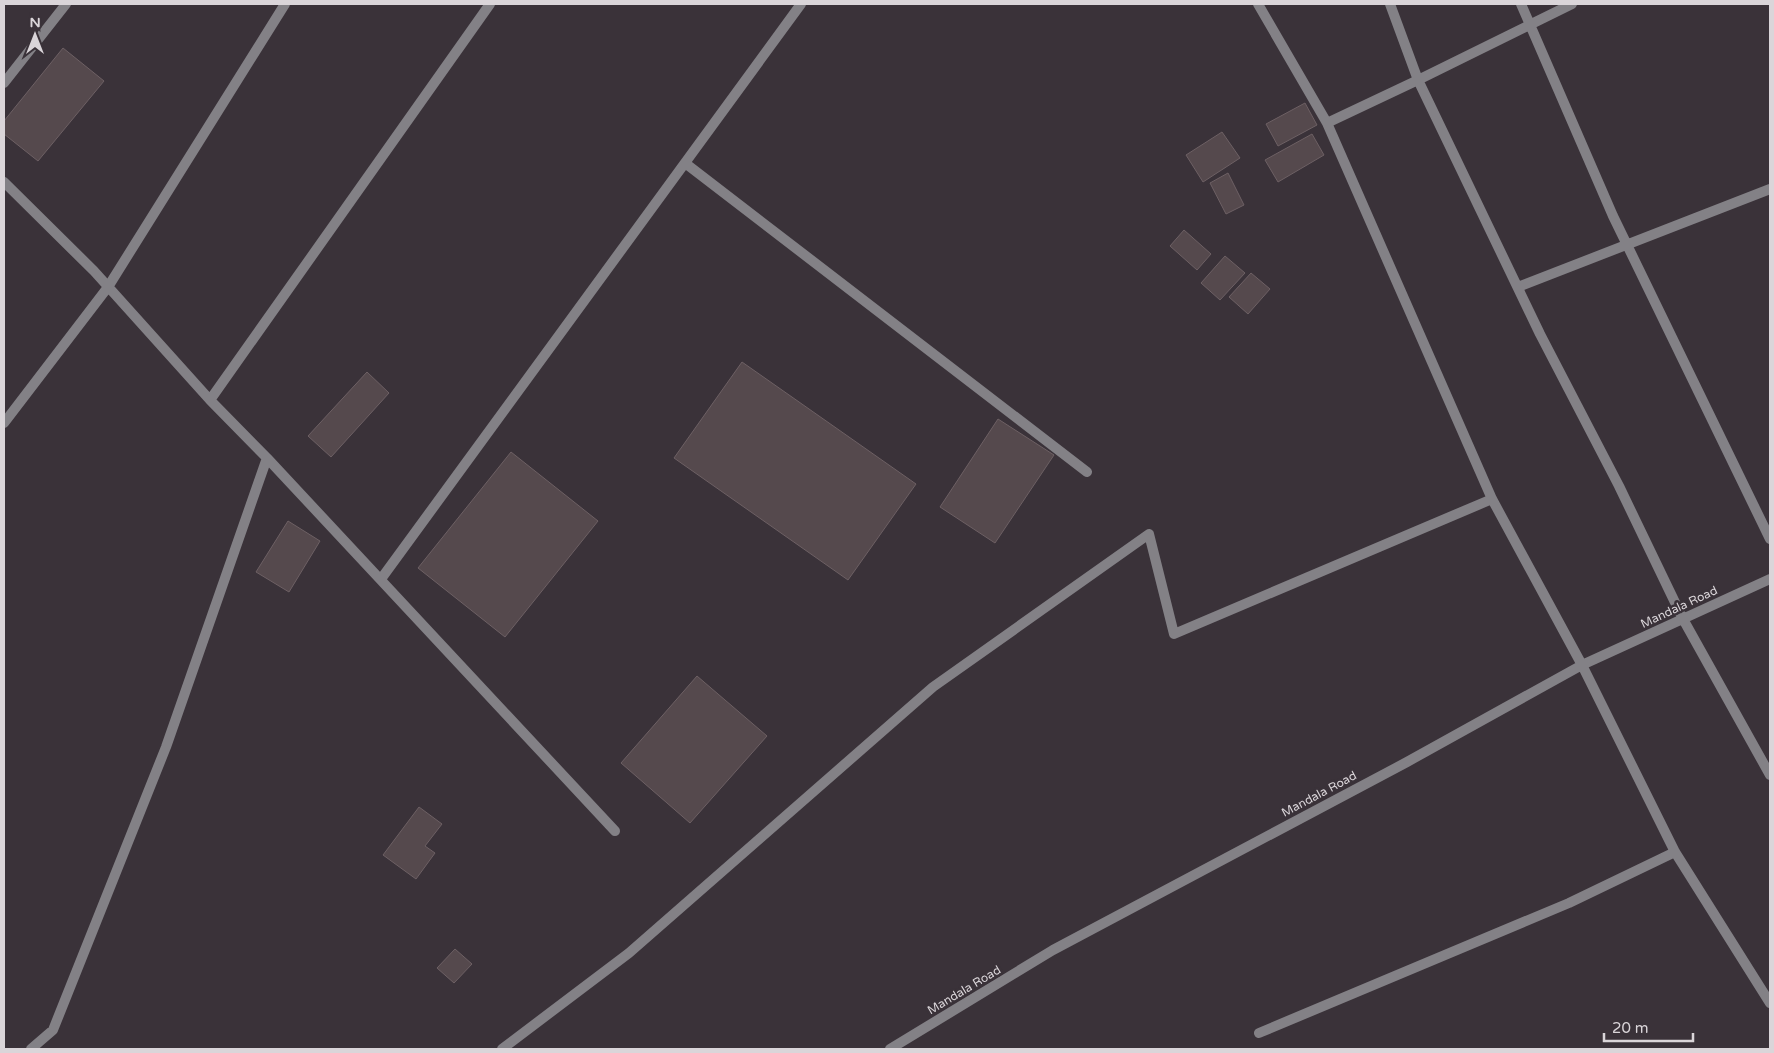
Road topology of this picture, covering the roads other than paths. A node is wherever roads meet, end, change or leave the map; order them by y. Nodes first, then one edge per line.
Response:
1 (66, 4) edge
2 (285, 4) edge
3 (490, 4) edge
4 (801, 4) edge
5 (1258, 4) edge
6 (1390, 4) edge
7 (1521, 4) edge
8 (1572, 4) edge
9 (1530, 25) junction
10 (1418, 80) junction
11 (4, 83) edge
12 (1328, 123) junction
13 (685, 163) junction
14 (4, 182) edge
15 (1770, 189) edge
16 (1628, 245) junction
17 (108, 287) junction
18 (1518, 287) junction
19 (210, 400) junction
20 (4, 423) edge
21 (268, 458) junction
22 (1087, 472) dead end
23 (1492, 499) junction
24 (1770, 539) edge
25 (381, 579) junction
26 (1770, 579) edge
27 (1683, 619) junction
28 (1582, 665) junction
29 (1770, 775) edge
30 (615, 831) dead end
31 (1675, 852) junction
32 (1770, 1003) edge
33 (1259, 1033) dead end
34 (30, 1049) edge
35 (502, 1049) edge
36 (890, 1049) edge

1 - 11 street
2 - 17 street
3 - 19 street
4 - 13 street
5 - 12 street
6 - 10 street
7 - 9 street
8 - 9 street
9 - 10 street
9 - 16 street
10 - 12 street
10 - 18 street
12 - 23 street
13 - 22 street
13 - 25 street
14 - 17 street
15 - 16 street
16 - 18 street
16 - 24 street
17 - 19 street
17 - 20 street
18 - 27 street
19 - 21 street
21 - 25 street
21 - 34 street
23 - 28 street
23 - 35 street
25 - 30 street
26 - 27 street, Mandala Road
27 - 28 street, Mandala Road
27 - 29 street
28 - 31 street
28 - 36 street, Mandala Road
31 - 32 street
31 - 33 street

